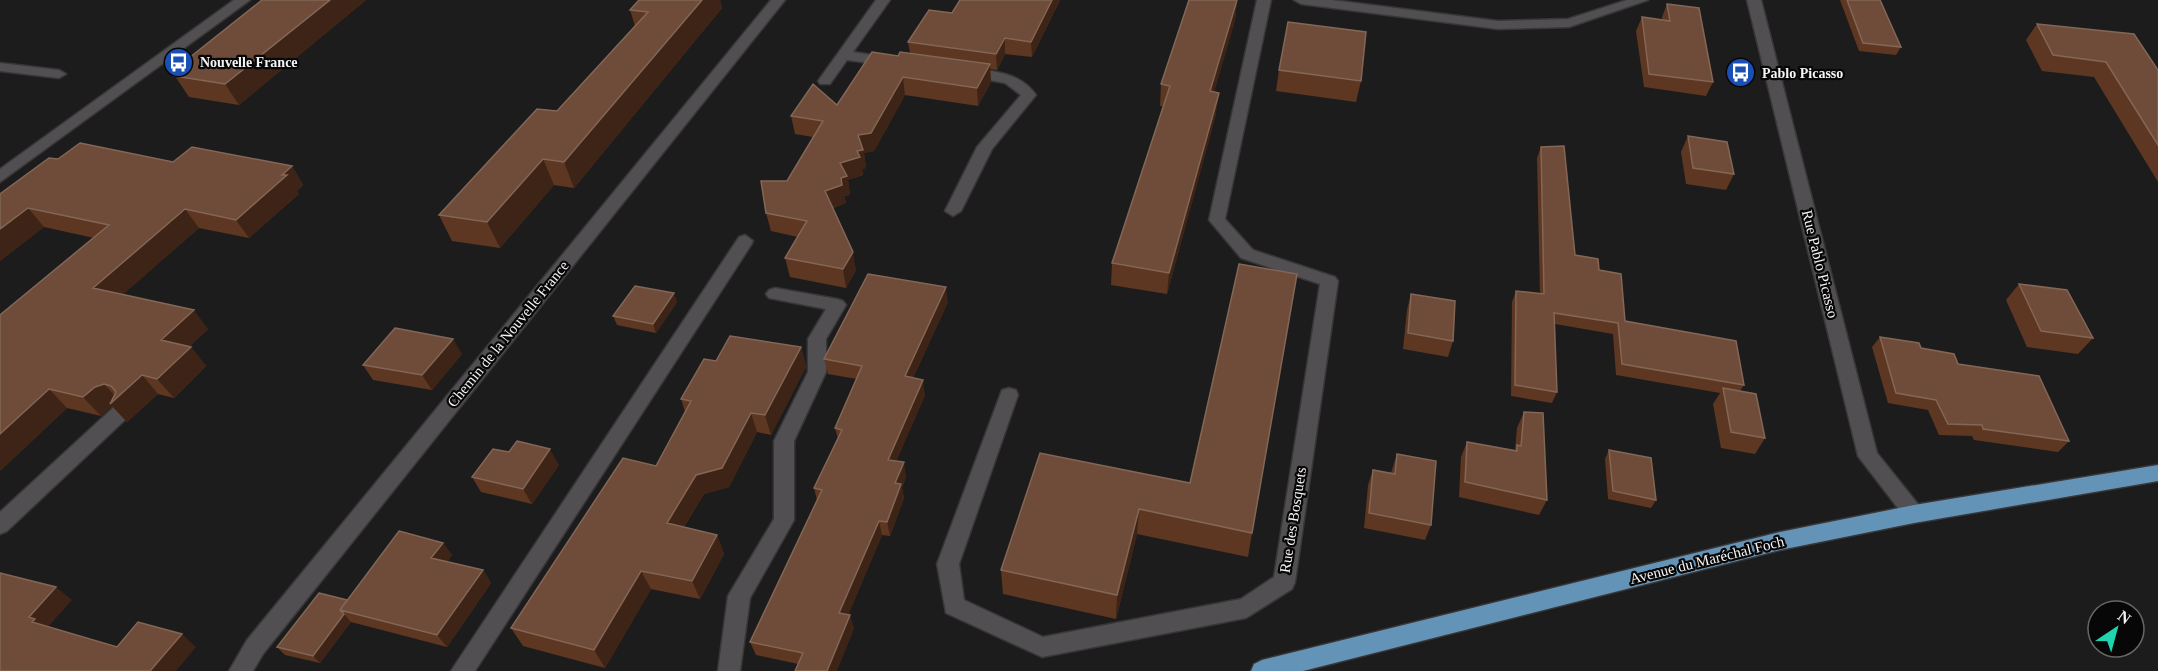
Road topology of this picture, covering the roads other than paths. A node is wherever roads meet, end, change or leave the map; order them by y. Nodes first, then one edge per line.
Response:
1 (243, 0) edge
2 (778, 0) edge
3 (883, 0) edge
4 (1264, 0) edge
5 (1641, 0) edge
6 (1754, 0) edge
7 (1310, 1) edge
8 (844, 55) junction
9 (912, 65) edge
10 (0, 67) edge
11 (947, 69) edge
12 (59, 74) dead end
13 (825, 81) dead end
14 (0, 177) edge
15 (953, 211) dead end
16 (745, 241) dead end
17 (775, 294) dead end
18 (1009, 395) dead end
19 (121, 412) edge
20 (2158, 473) edge
21 (1914, 514) junction
22 (0, 525) edge
23 (240, 671) edge
24 (462, 671) edge
25 (729, 671) edge
26 (1262, 671) edge

1 - 14 street
2 - 23 street, Chemin de la Nouvelle France
3 - 8 street
4 - 18 street, Rue des Bosquets
5 - 7 street
6 - 21 street, Rue Pablo Picasso
8 - 9 street
8 - 13 street
10 - 12 street
11 - 15 street
16 - 24 street
17 - 25 street
19 - 22 street
20 - 21 main road, Avenue du Maréchal Foch
21 - 26 main road, Avenue du Maréchal Foch

